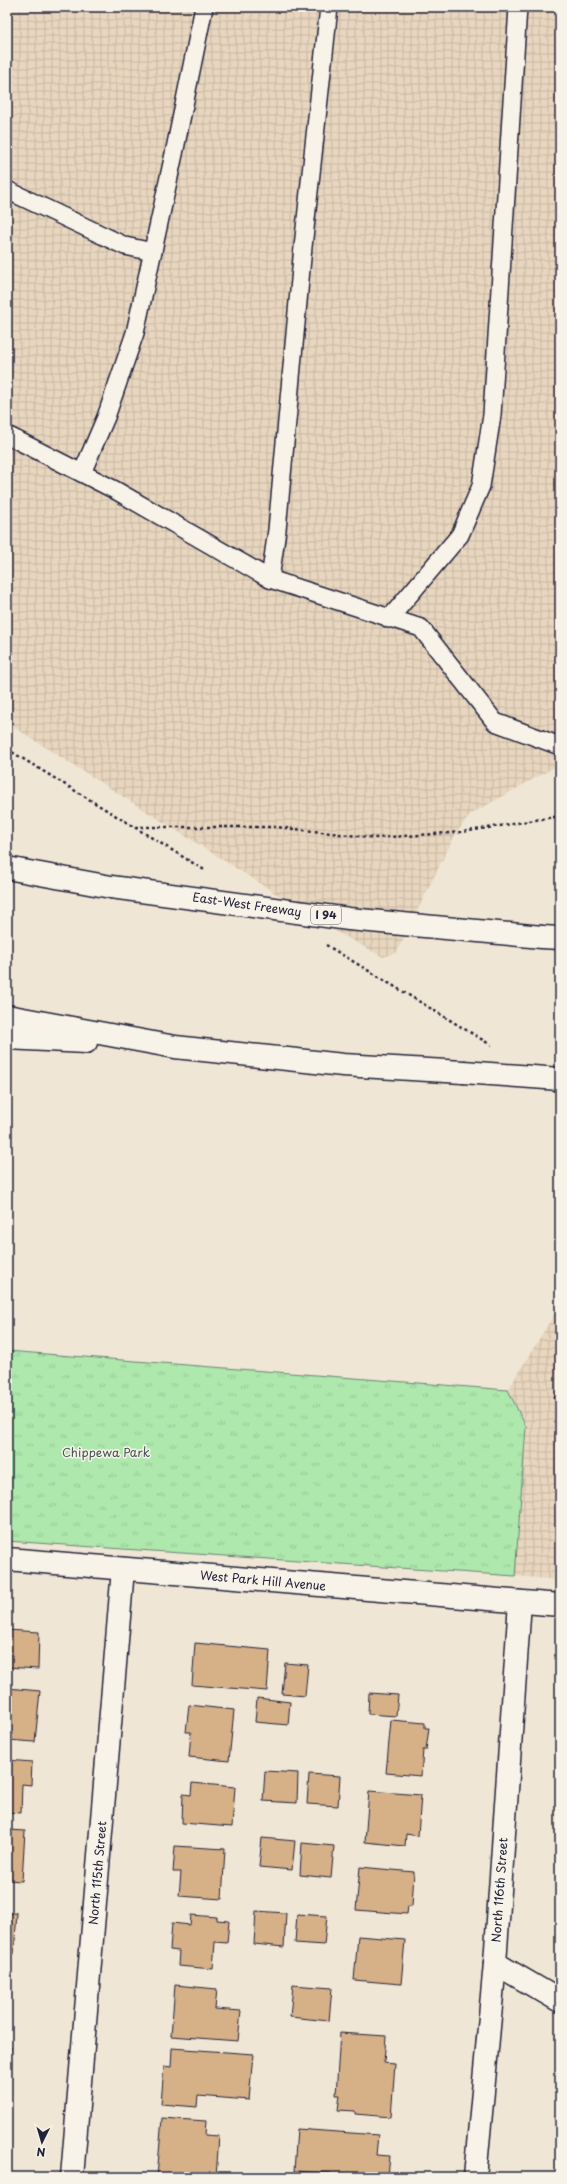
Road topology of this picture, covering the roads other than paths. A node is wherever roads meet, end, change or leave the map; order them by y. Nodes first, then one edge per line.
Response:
1 (204, 7) edge
2 (329, 7) edge
3 (518, 7) edge
4 (7, 190) edge
5 (153, 252) junction
6 (7, 435) edge
7 (82, 473) junction
8 (270, 579) junction
9 (389, 618) junction
10 (560, 746) edge
11 (7, 868) edge
12 (551, 937) edge
13 (7, 1016) edge
14 (7, 1038) edge
15 (175, 1047) junction
16 (560, 1079) edge
17 (7, 1560) edge
18 (123, 1569) junction
19 (520, 1602) junction
20 (560, 1605) edge
21 (495, 1963) junction
22 (560, 2001) edge
23 (72, 2177) edge
24 (475, 2177) edge

1 - 5 lane
2 - 8 lane
3 - 9 lane
4 - 5 lane
5 - 7 lane
6 - 7 lane
7 - 8 lane
8 - 9 lane
9 - 10 lane
11 - 12 main road, East-West Freeway / I 94, bridge
13 - 15 main road
14 - 15 main road
15 - 16 main road, bridge
17 - 18 main road, West Park Hill Avenue
18 - 19 main road, West Park Hill Avenue
18 - 23 main road, North 115th Street
19 - 20 main road, West Park Hill Avenue
19 - 21 main road, North 116th Street
21 - 22 main road
21 - 24 main road, North 116th Street

